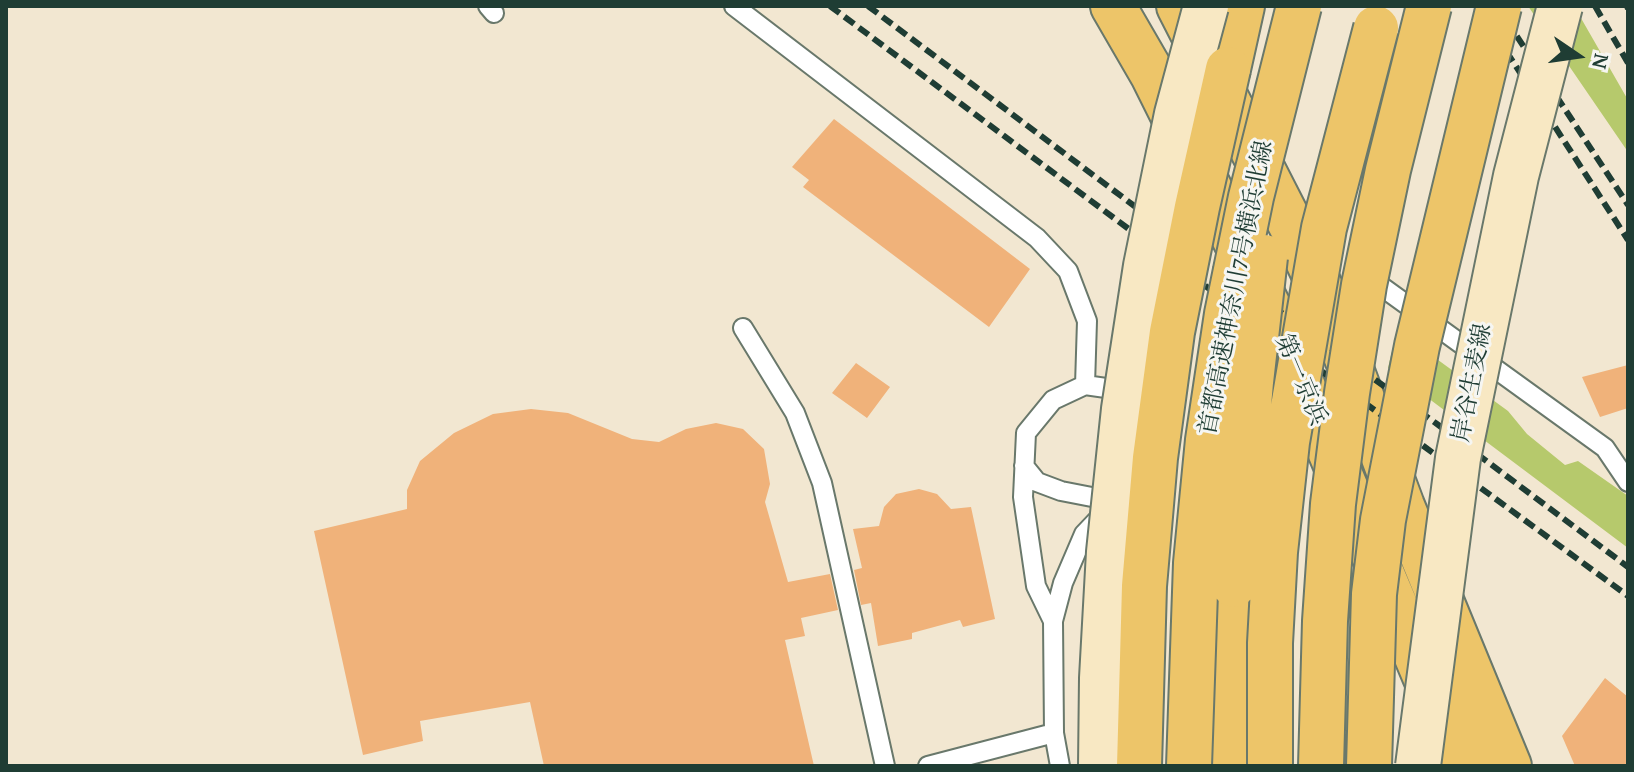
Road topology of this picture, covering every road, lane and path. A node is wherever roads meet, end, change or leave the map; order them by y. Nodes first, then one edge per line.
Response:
1 (734, 6) edge
2 (1113, 6) edge
3 (1179, 6) edge
4 (1206, 6) edge
5 (1242, 6) edge
6 (1299, 6) edge
7 (1312, 6) edge
8 (1384, 6) edge
9 (1429, 6) edge
10 (1499, 6) edge
11 (1560, 6) edge
12 (1333, 286) junction
13 (743, 328) dead end
14 (1290, 355) junction
15 (1085, 385) junction
16 (1142, 416) junction
17 (1024, 466) junction
18 (1628, 482) edge
19 (1124, 494) junction
20 (1053, 621) junction
21 (1054, 733) junction
22 (885, 766) edge
23 (928, 766) edge
24 (1060, 766) edge
25 (1101, 766) edge
26 (1139, 766) edge
27 (1189, 766) edge
28 (1230, 766) edge
29 (1270, 766) edge
30 (1321, 766) edge
31 (1369, 766) edge
32 (1418, 766) edge
33 (1463, 766) edge
34 (1509, 766) edge

1 - 15 lane
2 - 14 highway, 第一京浜
3 - 12 highway, 第一京浜
4 - 25 street, bridge
5 - 26 highway, bridge
6 - 27 highway, 首都高速神奈川7号横浜北線, bridge
7 - 28 highway, bridge
8 - 29 highway, bridge
9 - 30 highway, bridge
10 - 31 highway, bridge
11 - 32 street, 岸谷生麦線, bridge
12 - 18 lane
12 - 34 highway, 第一京浜
13 - 22 lane
14 - 16 lane
14 - 33 highway, 第一京浜
15 - 16 lane
15 - 17 lane
16 - 19 lane
17 - 19 lane
17 - 20 lane
19 - 20 lane
20 - 21 lane
21 - 23 lane
21 - 24 lane

